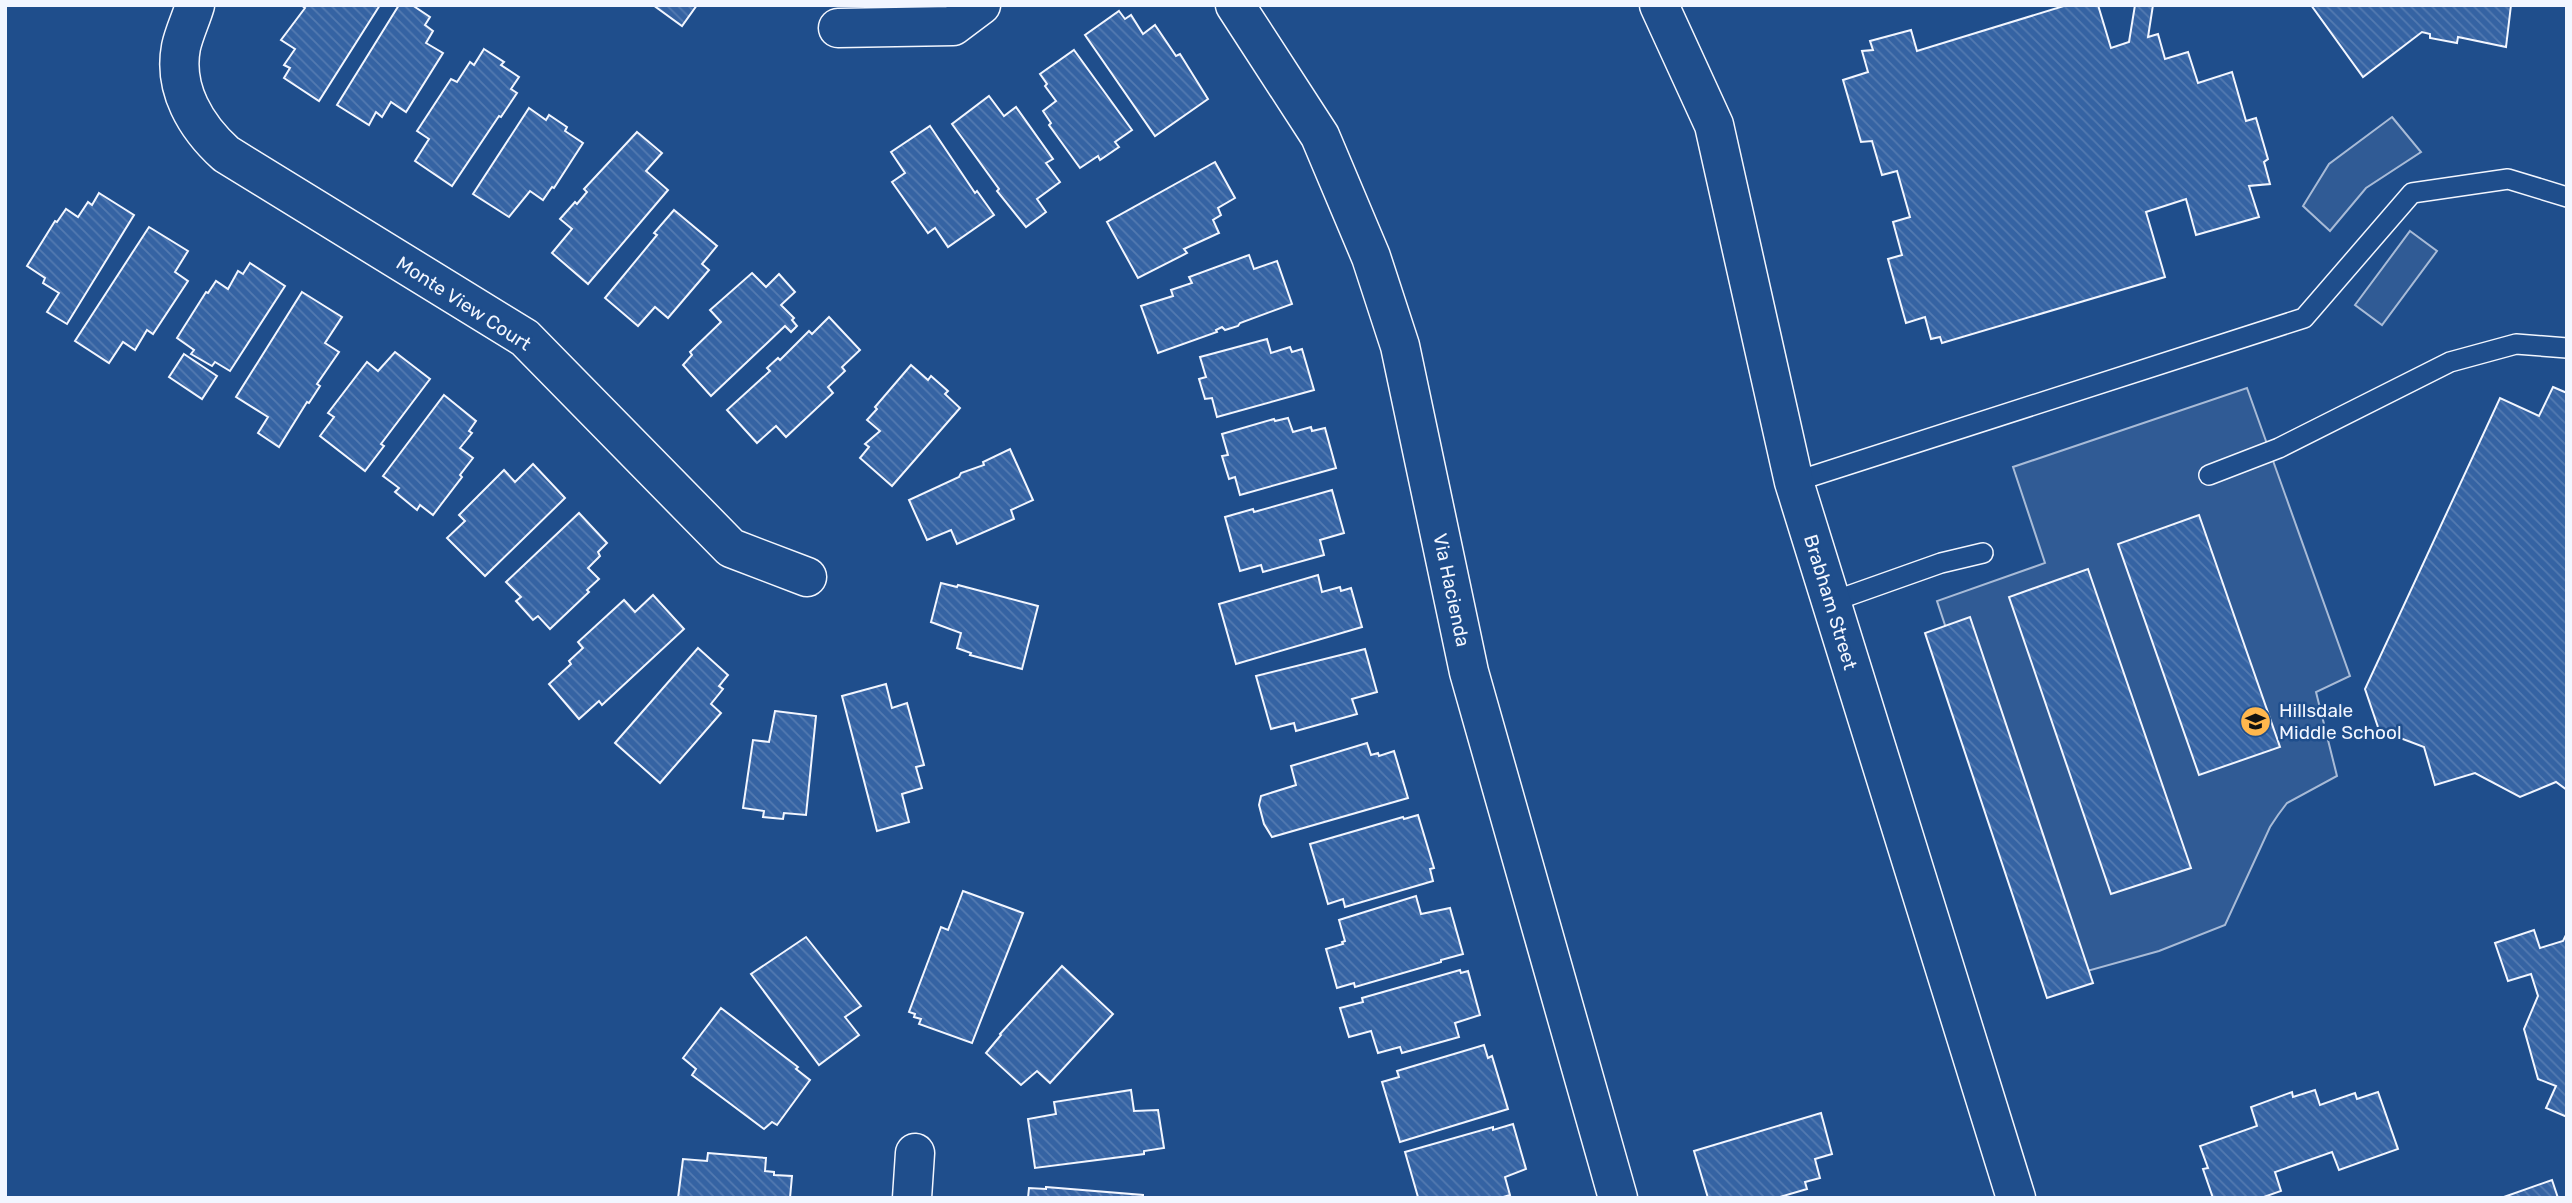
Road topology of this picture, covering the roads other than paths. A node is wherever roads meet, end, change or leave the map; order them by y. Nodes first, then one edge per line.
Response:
1 (195, 5) edge
2 (981, 5) edge
3 (1235, 5) edge
4 (1659, 5) edge
5 (838, 28) dead end
6 (2567, 197) edge
7 (2567, 348) edge
8 (2209, 475) dead end
9 (1794, 482) junction
10 (1983, 553) dead end
11 (807, 577) dead end
12 (1831, 602) junction
13 (915, 1153) dead end
14 (912, 1198) edge
15 (1618, 1198) edge
16 (2016, 1198) edge

1 - 11 street, Monte View Court
2 - 5 street
3 - 15 street, Via Hacienda
4 - 9 street, Brabham Street
6 - 9 lane
7 - 8 lane
9 - 12 street, Brabham Street
10 - 12 lane
12 - 16 street, Brabham Street
13 - 14 street

